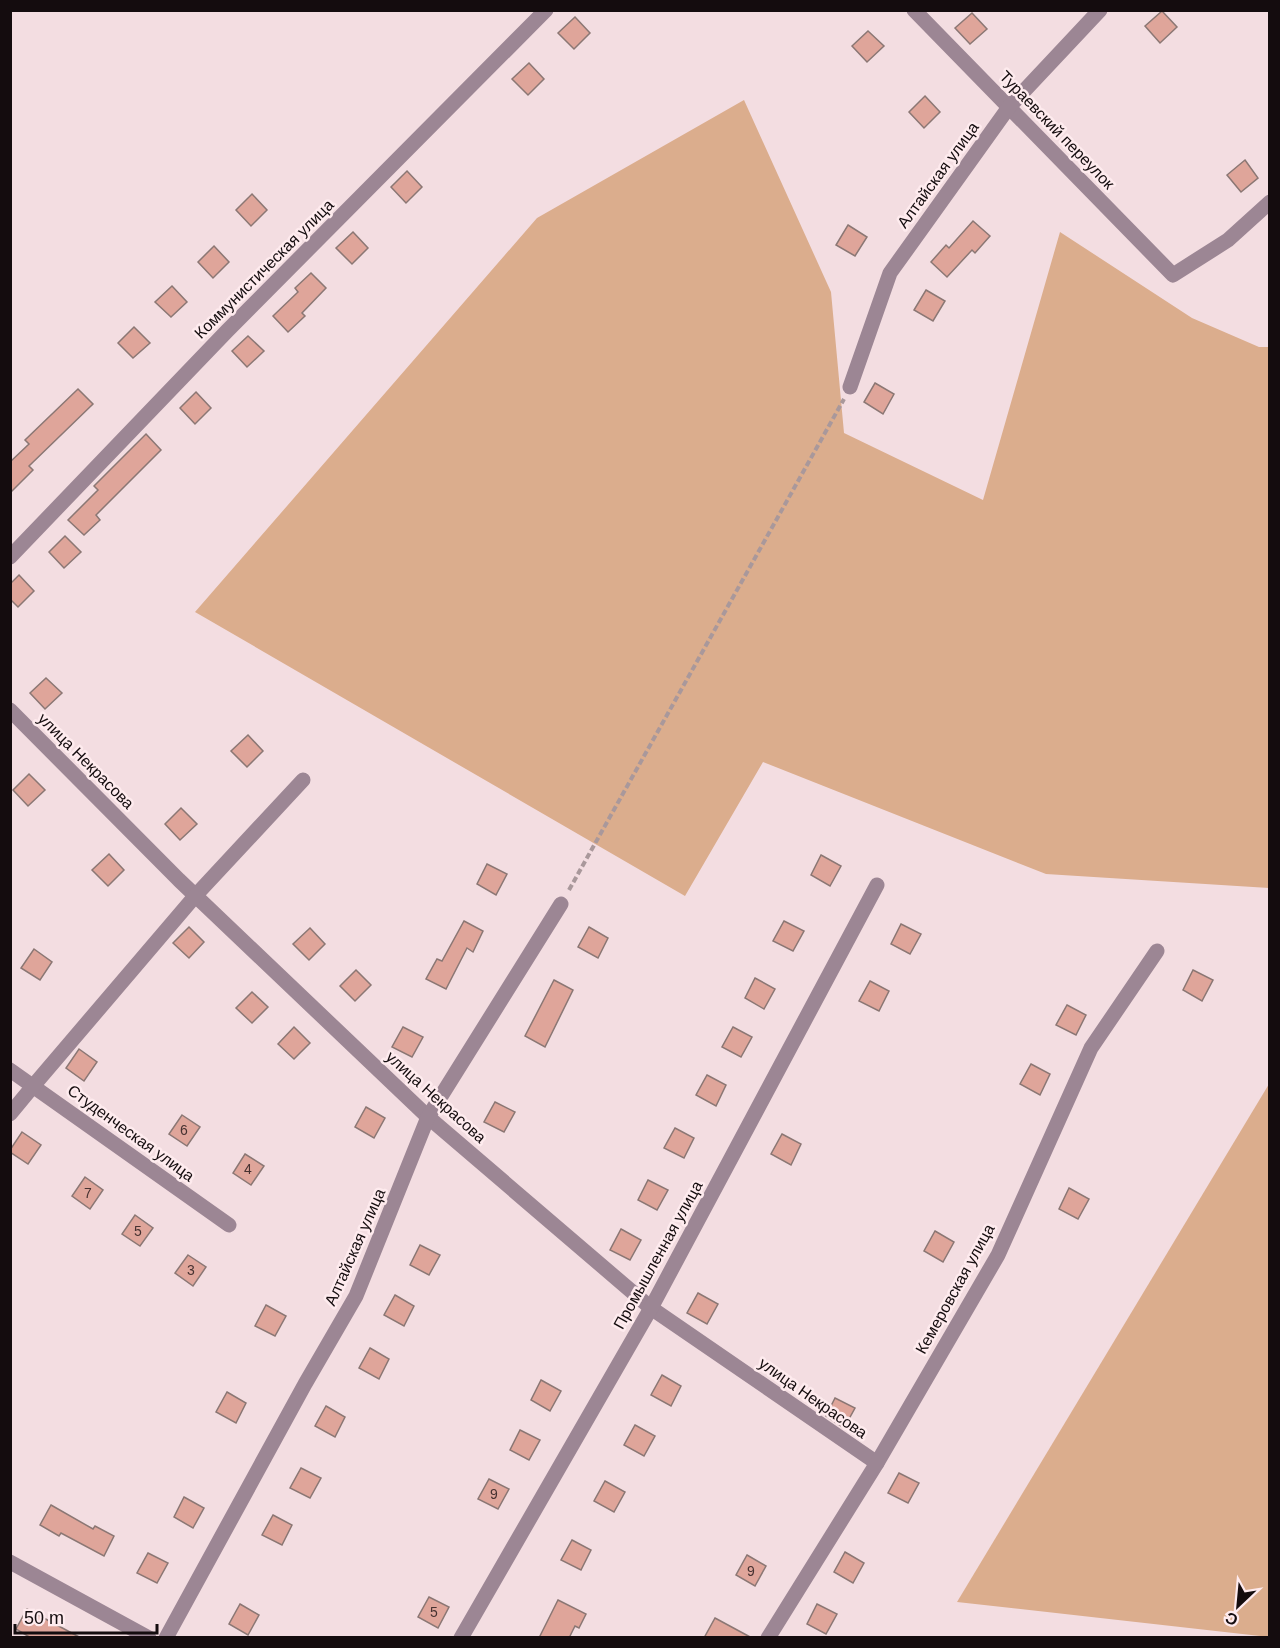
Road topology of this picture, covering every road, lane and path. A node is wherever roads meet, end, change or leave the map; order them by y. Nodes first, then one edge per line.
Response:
1 (546, 10) edge
2 (914, 10) edge
3 (1100, 10) edge
4 (1009, 107) junction
5 (1269, 202) edge
6 (850, 387) joint
7 (10, 557) edge
8 (10, 710) edge
9 (303, 780) dead end
10 (877, 885) dead end
11 (196, 896) junction
12 (561, 904) joint
13 (1157, 951) dead end
14 (10, 1070) edge
15 (34, 1085) junction
16 (10, 1114) edge
17 (428, 1117) junction
18 (229, 1225) dead end
19 (651, 1308) junction
20 (877, 1463) junction
21 (10, 1562) edge
22 (149, 1638) edge
23 (166, 1638) edge
24 (461, 1638) edge
25 (768, 1638) edge

1 - 7 street, Коммунистическая улица
2 - 4 street, Тураевский переулок
3 - 4 street, Алтайская улица
4 - 5 street, Тураевский переулок
4 - 6 street, Алтайская улица
6 - 12 path
8 - 11 street, улица Некрасова
9 - 11 street
10 - 19 street, Промышленная улица
11 - 15 street
11 - 17 street, улица Некрасова
12 - 17 street, Алтайская улица
13 - 20 street, Кемеровская улица
14 - 15 street, Студенческая улица
15 - 16 street
15 - 18 street, Студенческая улица
17 - 19 street, улица Некрасова
17 - 23 street, Алтайская улица
19 - 20 street, улица Некрасова
19 - 24 street, Промышленная улица
20 - 25 street, Кемеровская улица
21 - 22 street

